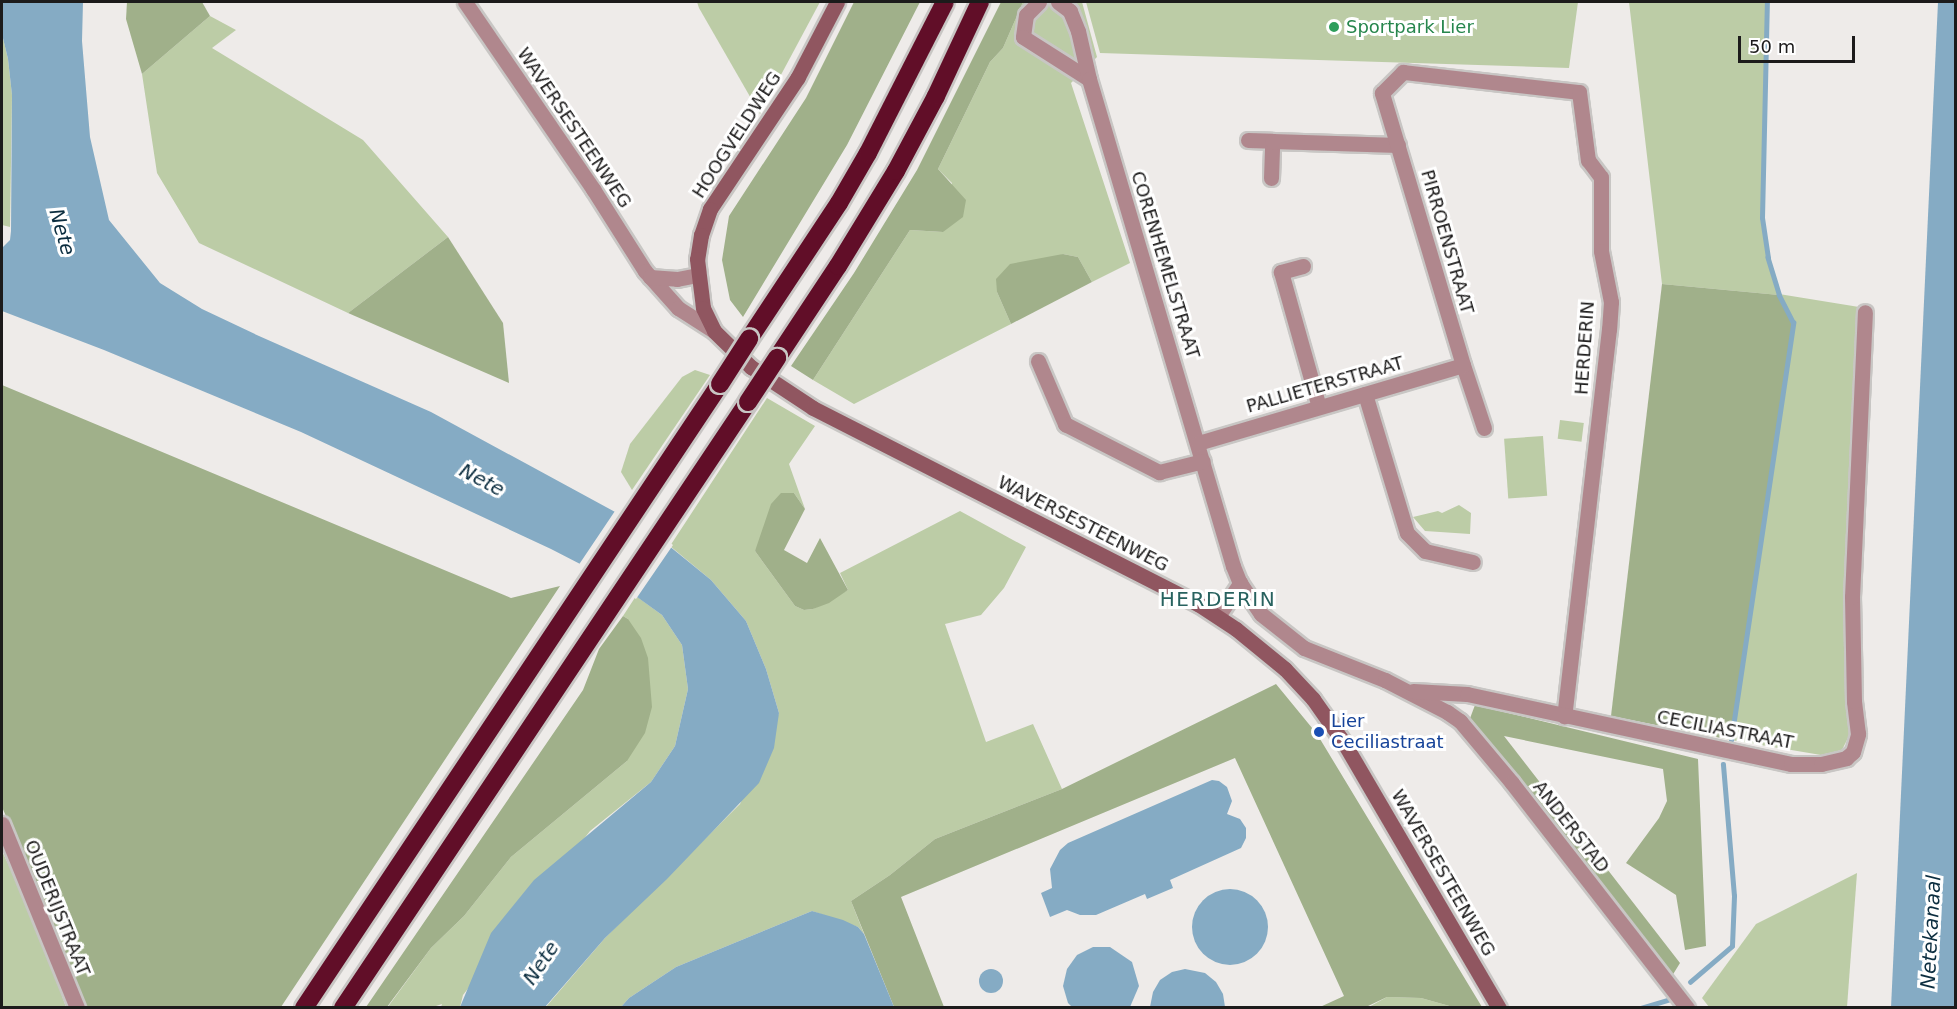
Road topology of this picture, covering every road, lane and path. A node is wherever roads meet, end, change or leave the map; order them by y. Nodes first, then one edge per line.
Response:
1 (465, 2) edge
2 (837, 2) edge
3 (945, 2) edge
4 (980, 2) edge
5 (1039, 2) edge
6 (1058, 2) edge
7 (1403, 72) joint
8 (1089, 80) junction
9 (1248, 140) dead end
10 (1272, 141) junction
11 (1398, 146) junction
12 (1271, 178) dead end
13 (1303, 266) dead end
14 (698, 275) junction
15 (650, 277) junction
16 (1865, 312) dead end
17 (714, 331) junction
18 (1038, 362) dead end
19 (1463, 365) junction
20 (1365, 394) junction
21 (1319, 407) junction
22 (1484, 428) dead end
23 (1197, 443) junction
24 (1203, 461) junction
25 (1473, 562) dead end
26 (1240, 583) junction
27 (1218, 616) junction
28 (1335, 661) joint
29 (1407, 691) junction
30 (1564, 716) junction
31 (2, 824) edge
32 (77, 1008) edge
33 (304, 1008) edge
34 (343, 1008) edge
35 (1499, 1008) edge
36 (1687, 1008) edge

1 - 15 street, WAVERSESTEENWEG
2 - 14 main road, HOOGVELDWEG
3 - 33 highway, bridge
4 - 34 highway, bridge
5 - 8 street
6 - 8 street, CORENHEMELSTRAAT
7 - 11 street, PIRROENSTRAAT
7 - 30 street, HERDERIN
8 - 23 street, CORENHEMELSTRAAT
9 - 10 street
10 - 11 street
10 - 12 street
11 - 19 street, PIRROENSTRAAT
13 - 21 street
14 - 15 street
14 - 17 main road, HOOGVELDWEG
15 - 17 street, WAVERSESTEENWEG
16 - 30 street, CECILIASTRAAT
17 - 27 main road, WAVERSESTEENWEG
18 - 24 street
19 - 20 street, PALLIETERSTRAAT
19 - 22 street, PIRROENSTRAAT
20 - 21 street, PALLIETERSTRAAT
20 - 25 street
21 - 23 street, PALLIETERSTRAAT
23 - 24 street, CORENHEMELSTRAAT
24 - 26 street, CORENHEMELSTRAAT
26 - 27 street
26 - 28 street, CORENHEMELSTRAAT
27 - 35 main road, WAVERSESTEENWEG
28 - 29 street, CECILIASTRAAT
29 - 30 street, CECILIASTRAAT
29 - 36 street, ANDERSTAD
31 - 32 street, OUDERIJSTRAAT

